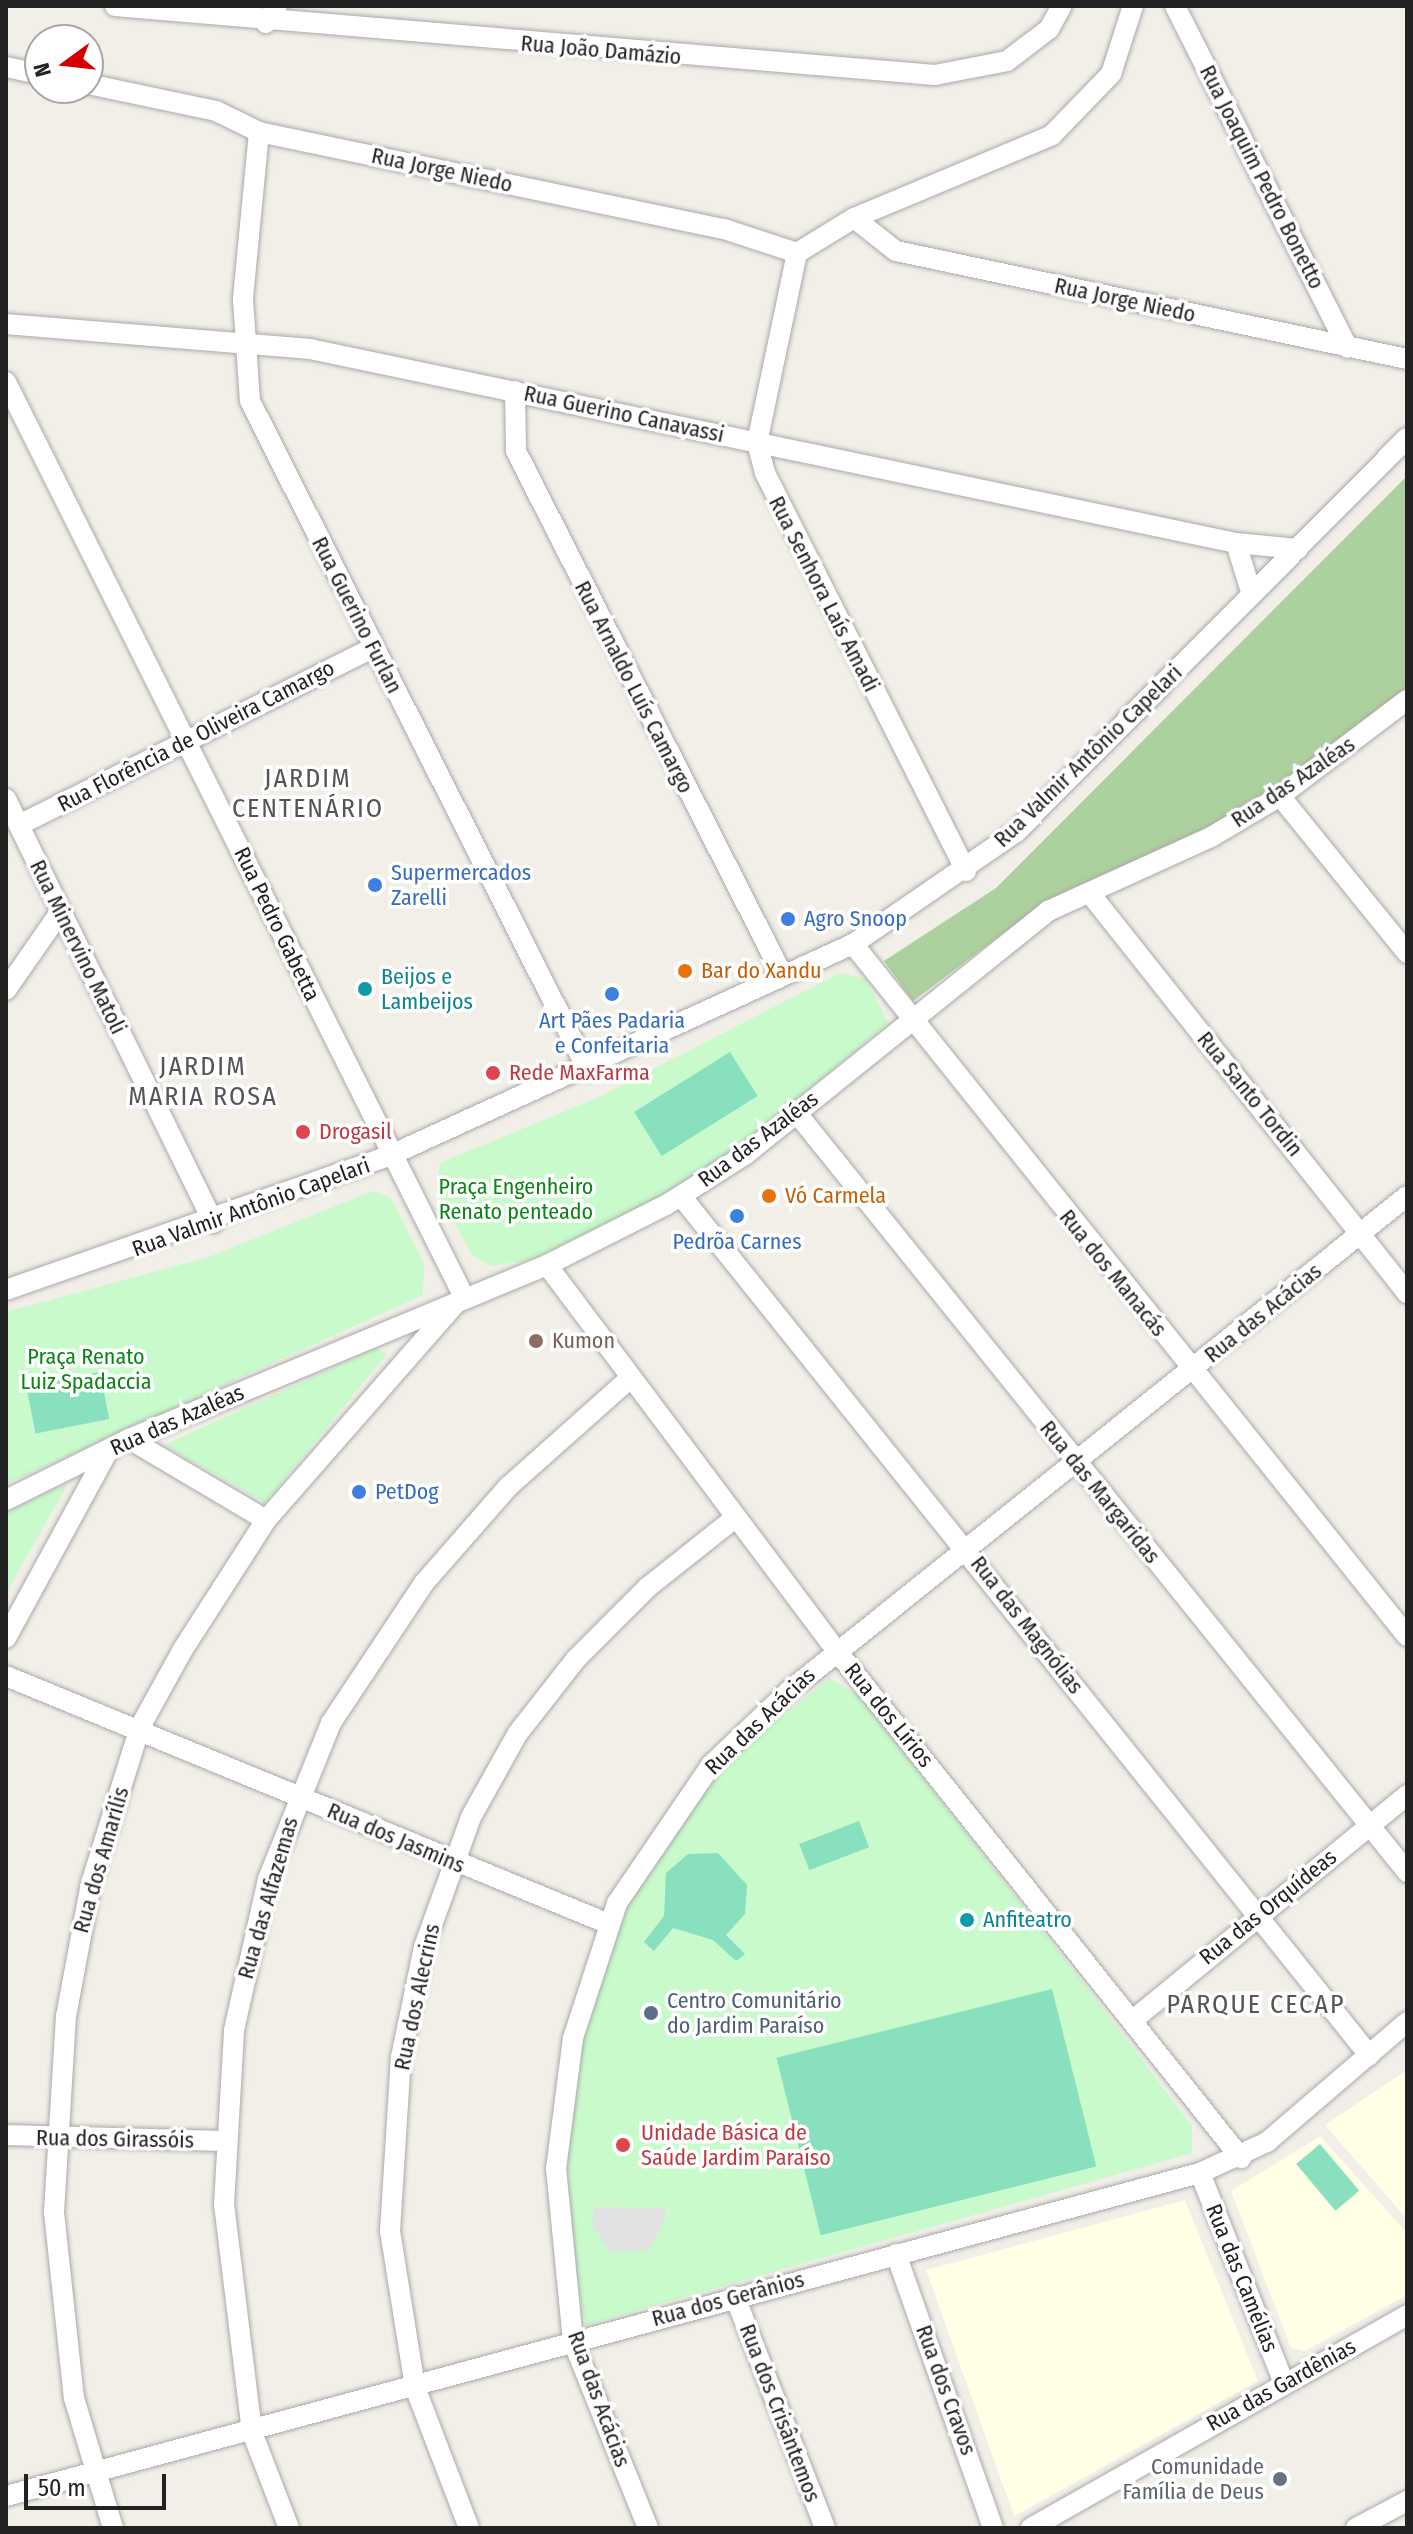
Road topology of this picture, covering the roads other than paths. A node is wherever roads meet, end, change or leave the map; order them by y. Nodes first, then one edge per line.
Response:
1 (115, 6) edge
2 (1062, 6) edge
3 (1133, 6) edge
4 (1175, 6) edge
5 (272, 15) edge
6 (104, 87) edge
7 (259, 132) junction
8 (854, 218) junction
9 (797, 253) junction
10 (6, 324) edge
11 (243, 343) junction
12 (1348, 348) junction
13 (1407, 359) edge
14 (6, 382) edge
15 (515, 391) junction
16 (1407, 438) edge
17 (757, 443) junction
18 (1236, 543) junction
19 (1298, 549) junction
20 (1252, 595) junction
21 (372, 648) junction
22 (1407, 700) edge
23 (187, 740) junction
24 (1280, 796) junction
25 (6, 799) edge
26 (19, 825) junction
27 (966, 871) junction
28 (1092, 896) junction
29 (61, 911) junction
30 (853, 944) junction
31 (1407, 953) edge
32 (783, 976) junction
33 (6, 990) edge
34 (913, 1024) junction
35 (588, 1070) junction
36 (795, 1111) junction
37 (391, 1155) junction
38 (681, 1196) junction
39 (1407, 1196) edge
40 (214, 1223) junction
41 (1360, 1233) junction
42 (547, 1265) junction
43 (6, 1290) edge
44 (1407, 1293) edge
45 (463, 1295) junction
46 (1192, 1371) junction
47 (628, 1380) junction
48 (129, 1439) junction
49 (108, 1451) junction
50 (1075, 1462) junction
51 (6, 1500) edge
52 (736, 1517) junction
53 (266, 1520) junction
54 (967, 1550) junction
55 (1405, 1628) edge
56 (6, 1638) edge
57 (836, 1650) junction
58 (6, 1676) edge
59 (140, 1727) junction
60 (1407, 1795) edge
61 (298, 1796) junction
62 (1368, 1825) junction
63 (453, 1863) junction
64 (1407, 1872) edge
65 (1256, 1914) junction
66 (609, 1924) junction
67 (1132, 2021) junction
68 (1407, 2022) edge
69 (1369, 2055) junction
70 (6, 2135) edge
71 (53, 2138) junction
72 (223, 2141) junction
73 (1241, 2158) junction
74 (1200, 2173) junction
75 (896, 2254) junction
76 (735, 2297) junction
77 (1407, 2315) edge
78 (573, 2341) junction
79 (1284, 2383) junction
80 (415, 2387) junction
81 (252, 2432) junction
82 (92, 2473) junction
83 (6, 2496) edge
84 (1407, 2501) edge
85 (1380, 2522) edge
86 (113, 2528) edge
87 (289, 2528) edge
88 (469, 2528) edge
89 (648, 2528) edge
90 (825, 2528) edge
91 (993, 2528) edge
92 (1031, 2528) edge
93 (1356, 2528) edge

1 - 5 street, Rua João Damázio
2 - 5 street, Rua João Damázio
3 - 8 street
4 - 12 street, Rua Joaquim Pedro Bonetto
6 - 7 street, Rua Jorge Niedo
7 - 9 street, Rua Jorge Niedo
7 - 11 street, Rua Guerino Furlan
8 - 9 street
8 - 12 street, Rua Jorge Niedo
9 - 17 street, Rua Senhora Laís Amadi
10 - 11 street, Rua Guerino Canavassi
11 - 15 street, Rua Guerino Canavassi
11 - 21 street, Rua Guerino Furlan
12 - 13 street, Rua Jorge Niedo
14 - 23 street, Rua Pedro Gabetta
15 - 17 street, Rua Guerino Canavassi
15 - 32 street, Rua Arnaldo Luís Camargo
16 - 19 street, Rua Valmir Antônio Capelari
17 - 18 street, Rua Guerino Canavassi
17 - 27 street, Rua Senhora Laís Amadi
18 - 19 street, Rua Guerino Canavassi
18 - 20 street
19 - 20 street, Rua Valmir Antônio Capelari
20 - 27 street, Rua Valmir Antônio Capelari
21 - 23 street, Rua Florência de Oliveira Camargo
21 - 35 street, Rua Guerino Furlan
22 - 24 street, Rua das Azaléas
23 - 26 street, Rua Florência de Oliveira Camargo
23 - 37 street, Rua Pedro Gabetta
24 - 28 street, Rua das Azaléas
24 - 31 street
25 - 26 street, Rua Minervino Matoli
26 - 29 street, Rua Minervino Matoli
27 - 30 street, Rua Valmir Antônio Capelari
28 - 34 street, Rua das Azaléas
28 - 41 street, Rua Santo Tordin
29 - 33 street
29 - 40 street, Rua Minervino Matoli
30 - 32 street, Rua Valmir Antônio Capelari
30 - 34 street, Rua dos Manacás
32 - 35 street, Rua Valmir Antônio Capelari
34 - 36 street, Rua das Azaléas
34 - 46 street, Rua dos Manacás
35 - 37 street, Rua Valmir Antônio Capelari
36 - 38 street, Rua das Azaléas
36 - 50 street, Rua das Margaridas
37 - 40 street, Rua Valmir Antônio Capelari
37 - 45 street, Rua Pedro Gabetta
38 - 42 street, Rua das Azaléas
38 - 54 street, Rua das Magnólias
39 - 41 street, Rua das Acácias
40 - 43 street, Rua Valmir Antônio Capelari
41 - 44 street, Rua Santo Tordin
41 - 46 street, Rua das Acácias
42 - 45 street, Rua das Azaléas
42 - 47 street, Rua dos Lírios
45 - 48 street, Rua das Azaléas
45 - 53 street, Rua dos Amarílis
46 - 50 street, Rua das Acácias
46 - 55 street, Rua dos Manacás
47 - 52 street, Rua dos Lírios
47 - 61 street, Rua das Alfazemas
48 - 49 street, Rua das Azaléas
48 - 53 street
49 - 51 street, Rua das Azaléas
49 - 56 street
50 - 54 street, Rua das Acácias
50 - 62 street, Rua das Margaridas
52 - 57 street, Rua dos Lírios
52 - 63 street, Rua dos Alecrins
53 - 59 street, Rua dos Amarílis
54 - 57 street, Rua das Acácias
54 - 65 street, Rua das Magnólias
57 - 66 street, Rua das Acácias
57 - 67 street, Rua dos Lírios
58 - 59 street, Rua dos Jasmins
59 - 61 street, Rua dos Jasmins
59 - 71 street, Rua dos Amarílis
60 - 62 street, Rua das Orquídeas
61 - 63 street, Rua dos Jasmins
61 - 72 street, Rua das Alfazemas
62 - 64 street, Rua das Margaridas
62 - 65 street, Rua das Orquídeas
63 - 66 street, Rua dos Jasmins
63 - 80 street, Rua dos Alecrins
65 - 67 street, Rua das Orquídeas
65 - 69 street, Rua das Magnólias
66 - 78 street, Rua das Acácias
67 - 73 street, Rua dos Lírios
68 - 69 street, Rua dos Gerânios
69 - 73 street, Rua dos Gerânios
70 - 71 street, Rua dos Girassóis
71 - 72 street, Rua dos Girassóis
71 - 82 street, Rua dos Amarílis
72 - 81 street, Rua das Alfazemas
73 - 74 street, Rua dos Gerânios
74 - 75 street, Rua dos Gerânios
74 - 79 street, Rua das Camélias
75 - 76 street, Rua dos Gerânios
75 - 91 street, Rua dos Cravos
76 - 78 street, Rua dos Gerânios
76 - 90 street, Rua dos Crisântemos
77 - 79 street, Rua das Gardênias
78 - 80 street, Rua dos Gerânios
78 - 89 street, Rua das Acácias
79 - 92 street, Rua das Gardênias
80 - 81 street, Rua dos Gerânios
80 - 88 street, Rua dos Alecrins
81 - 82 street, Rua dos Gerânios
81 - 87 street, Rua das Alfazemas
82 - 83 street, Rua dos Gerânios
82 - 86 street, Rua dos Amarílis
84 - 85 street
85 - 93 street

